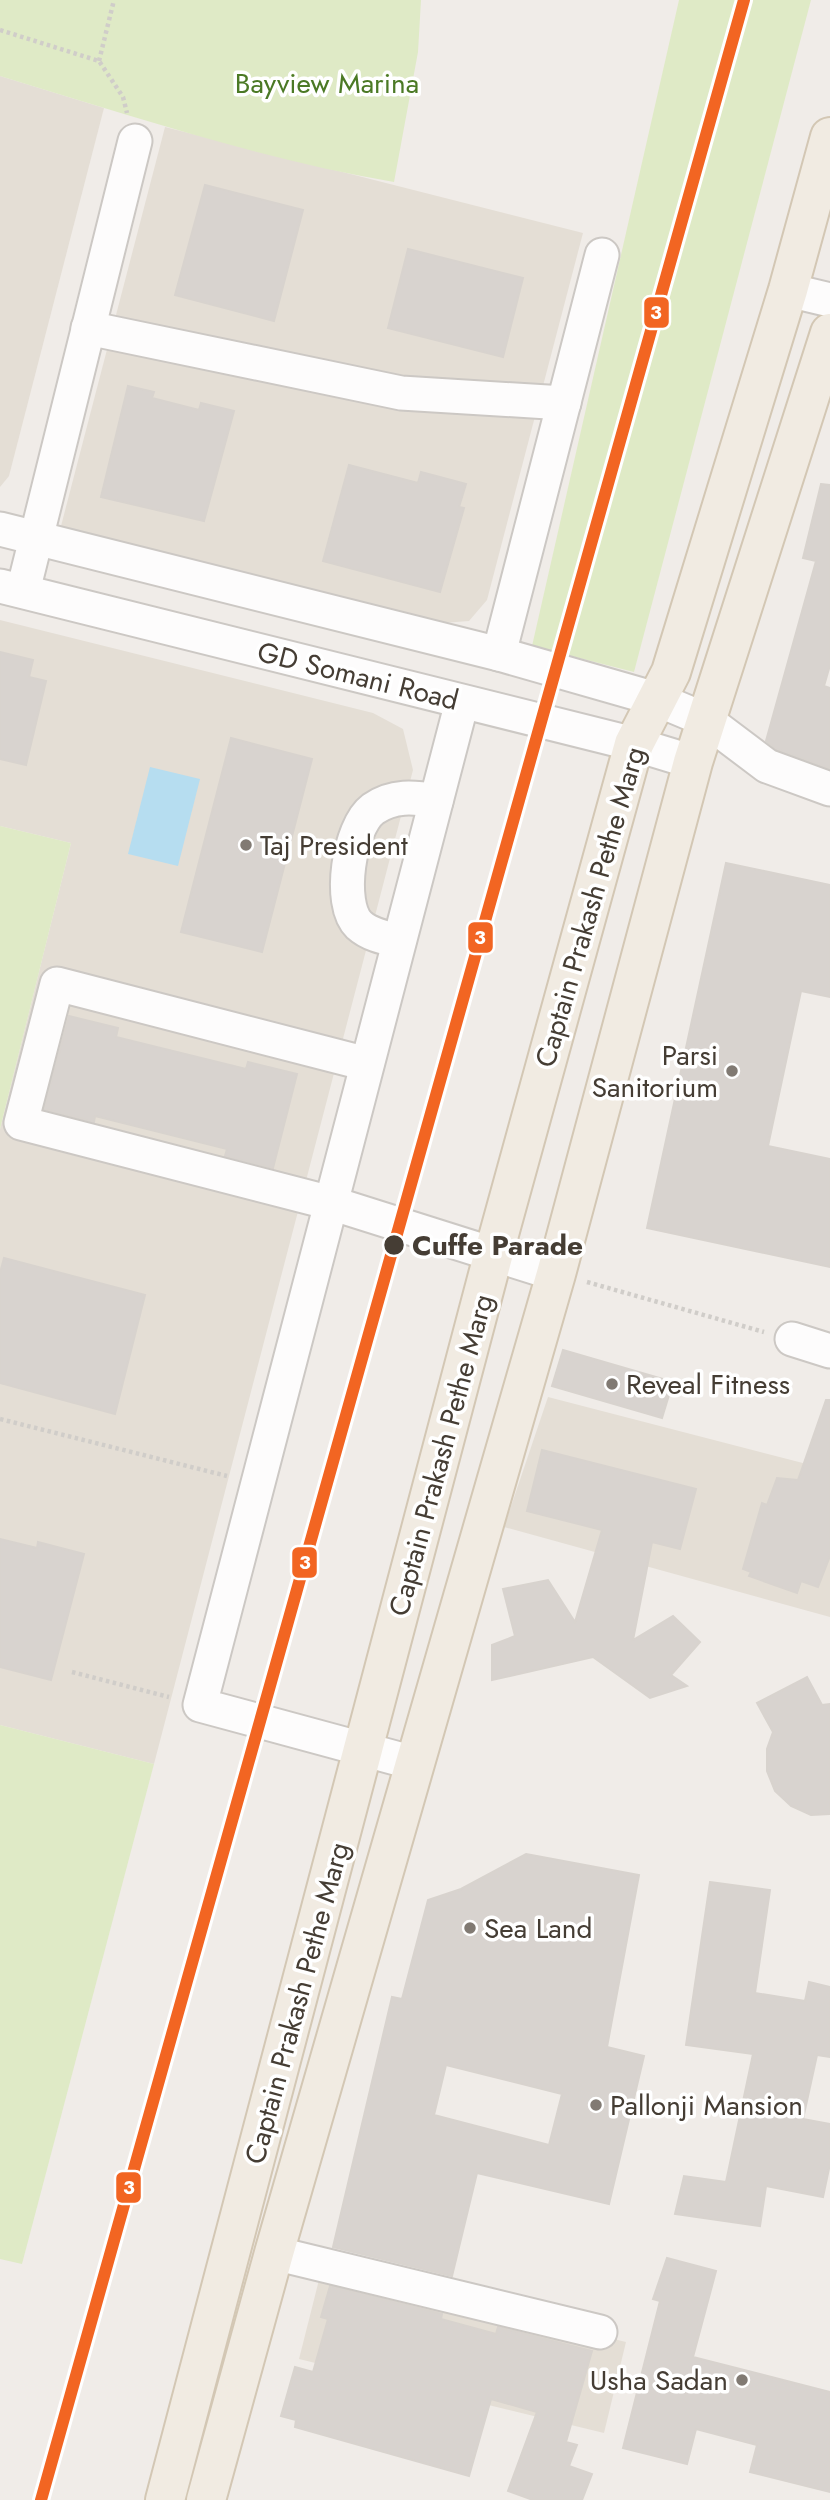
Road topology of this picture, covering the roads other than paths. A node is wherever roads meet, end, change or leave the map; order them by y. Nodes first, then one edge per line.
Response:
1 (830, 137) edge
2 (135, 141) road end
3 (602, 254) dead end
4 (788, 290) junction
5 (830, 300) edge
6 (88, 328) junction
7 (830, 333) edge
8 (564, 403) junction
9 (0, 529) edge
10 (36, 538) junction
11 (11, 589) edge
12 (499, 654) junction
13 (656, 699) junction
14 (462, 702) junction
15 (706, 720) junction
16 (634, 744) junction
17 (693, 762) junction
18 (830, 789) edge
19 (436, 801) junction
20 (400, 941) junction
21 (367, 1064) junction
22 (331, 1203) junction
23 (493, 1256) junction
24 (556, 1274) junction
25 (792, 1339) road end
26 (830, 1351) edge
27 (478, 1541) junction
28 (413, 1562) junction
29 (365, 1750) junction
30 (414, 1763) junction
31 (274, 2253) junction
32 (600, 2332) dead end
33 (165, 2500) edge
34 (206, 2500) edge

1 - 4 main road, Captain Prakash Pethe Marg
2 - 6 street
3 - 8 street
4 - 5 street
4 - 13 main road, Captain Prakash Pethe Marg
6 - 8 street
6 - 10 street
7 - 15 main road, Captain Prakash Pethe Marg
8 - 12 street
9 - 10 street, GD Somani Road
10 - 11 street, GD Somani Road
10 - 12 street, GD Somani Road
11 - 14 street, GD Somani Road
12 - 13 street, GD Somani Road
13 - 15 street, GD Somani Road
13 - 16 main road, Captain Prakash Pethe Marg
14 - 16 street, GD Somani Road
14 - 19 street
15 - 17 main road, Captain Prakash Pethe Marg
15 - 18 street, GD Somani Road
16 - 17 street, GD Somani Road
16 - 23 main road, Captain Prakash Pethe Marg
17 - 24 main road, Captain Prakash Pethe Marg
19 - 20 street
19 - 20 street
20 - 21 street
21 - 22 street
21 - 22 street
22 - 23 street
22 - 29 street
23 - 24 street
23 - 28 main road, Captain Prakash Pethe Marg
24 - 27 main road, Captain Prakash Pethe Marg
25 - 26 street
27 - 28 main road
27 - 30 main road, Captain Prakash Pethe Marg
28 - 29 main road, Captain Prakash Pethe Marg
29 - 30 street
29 - 33 main road, Captain Prakash Pethe Marg
30 - 31 main road, Captain Prakash Pethe Marg
31 - 32 street
31 - 34 main road, Captain Prakash Pethe Marg

